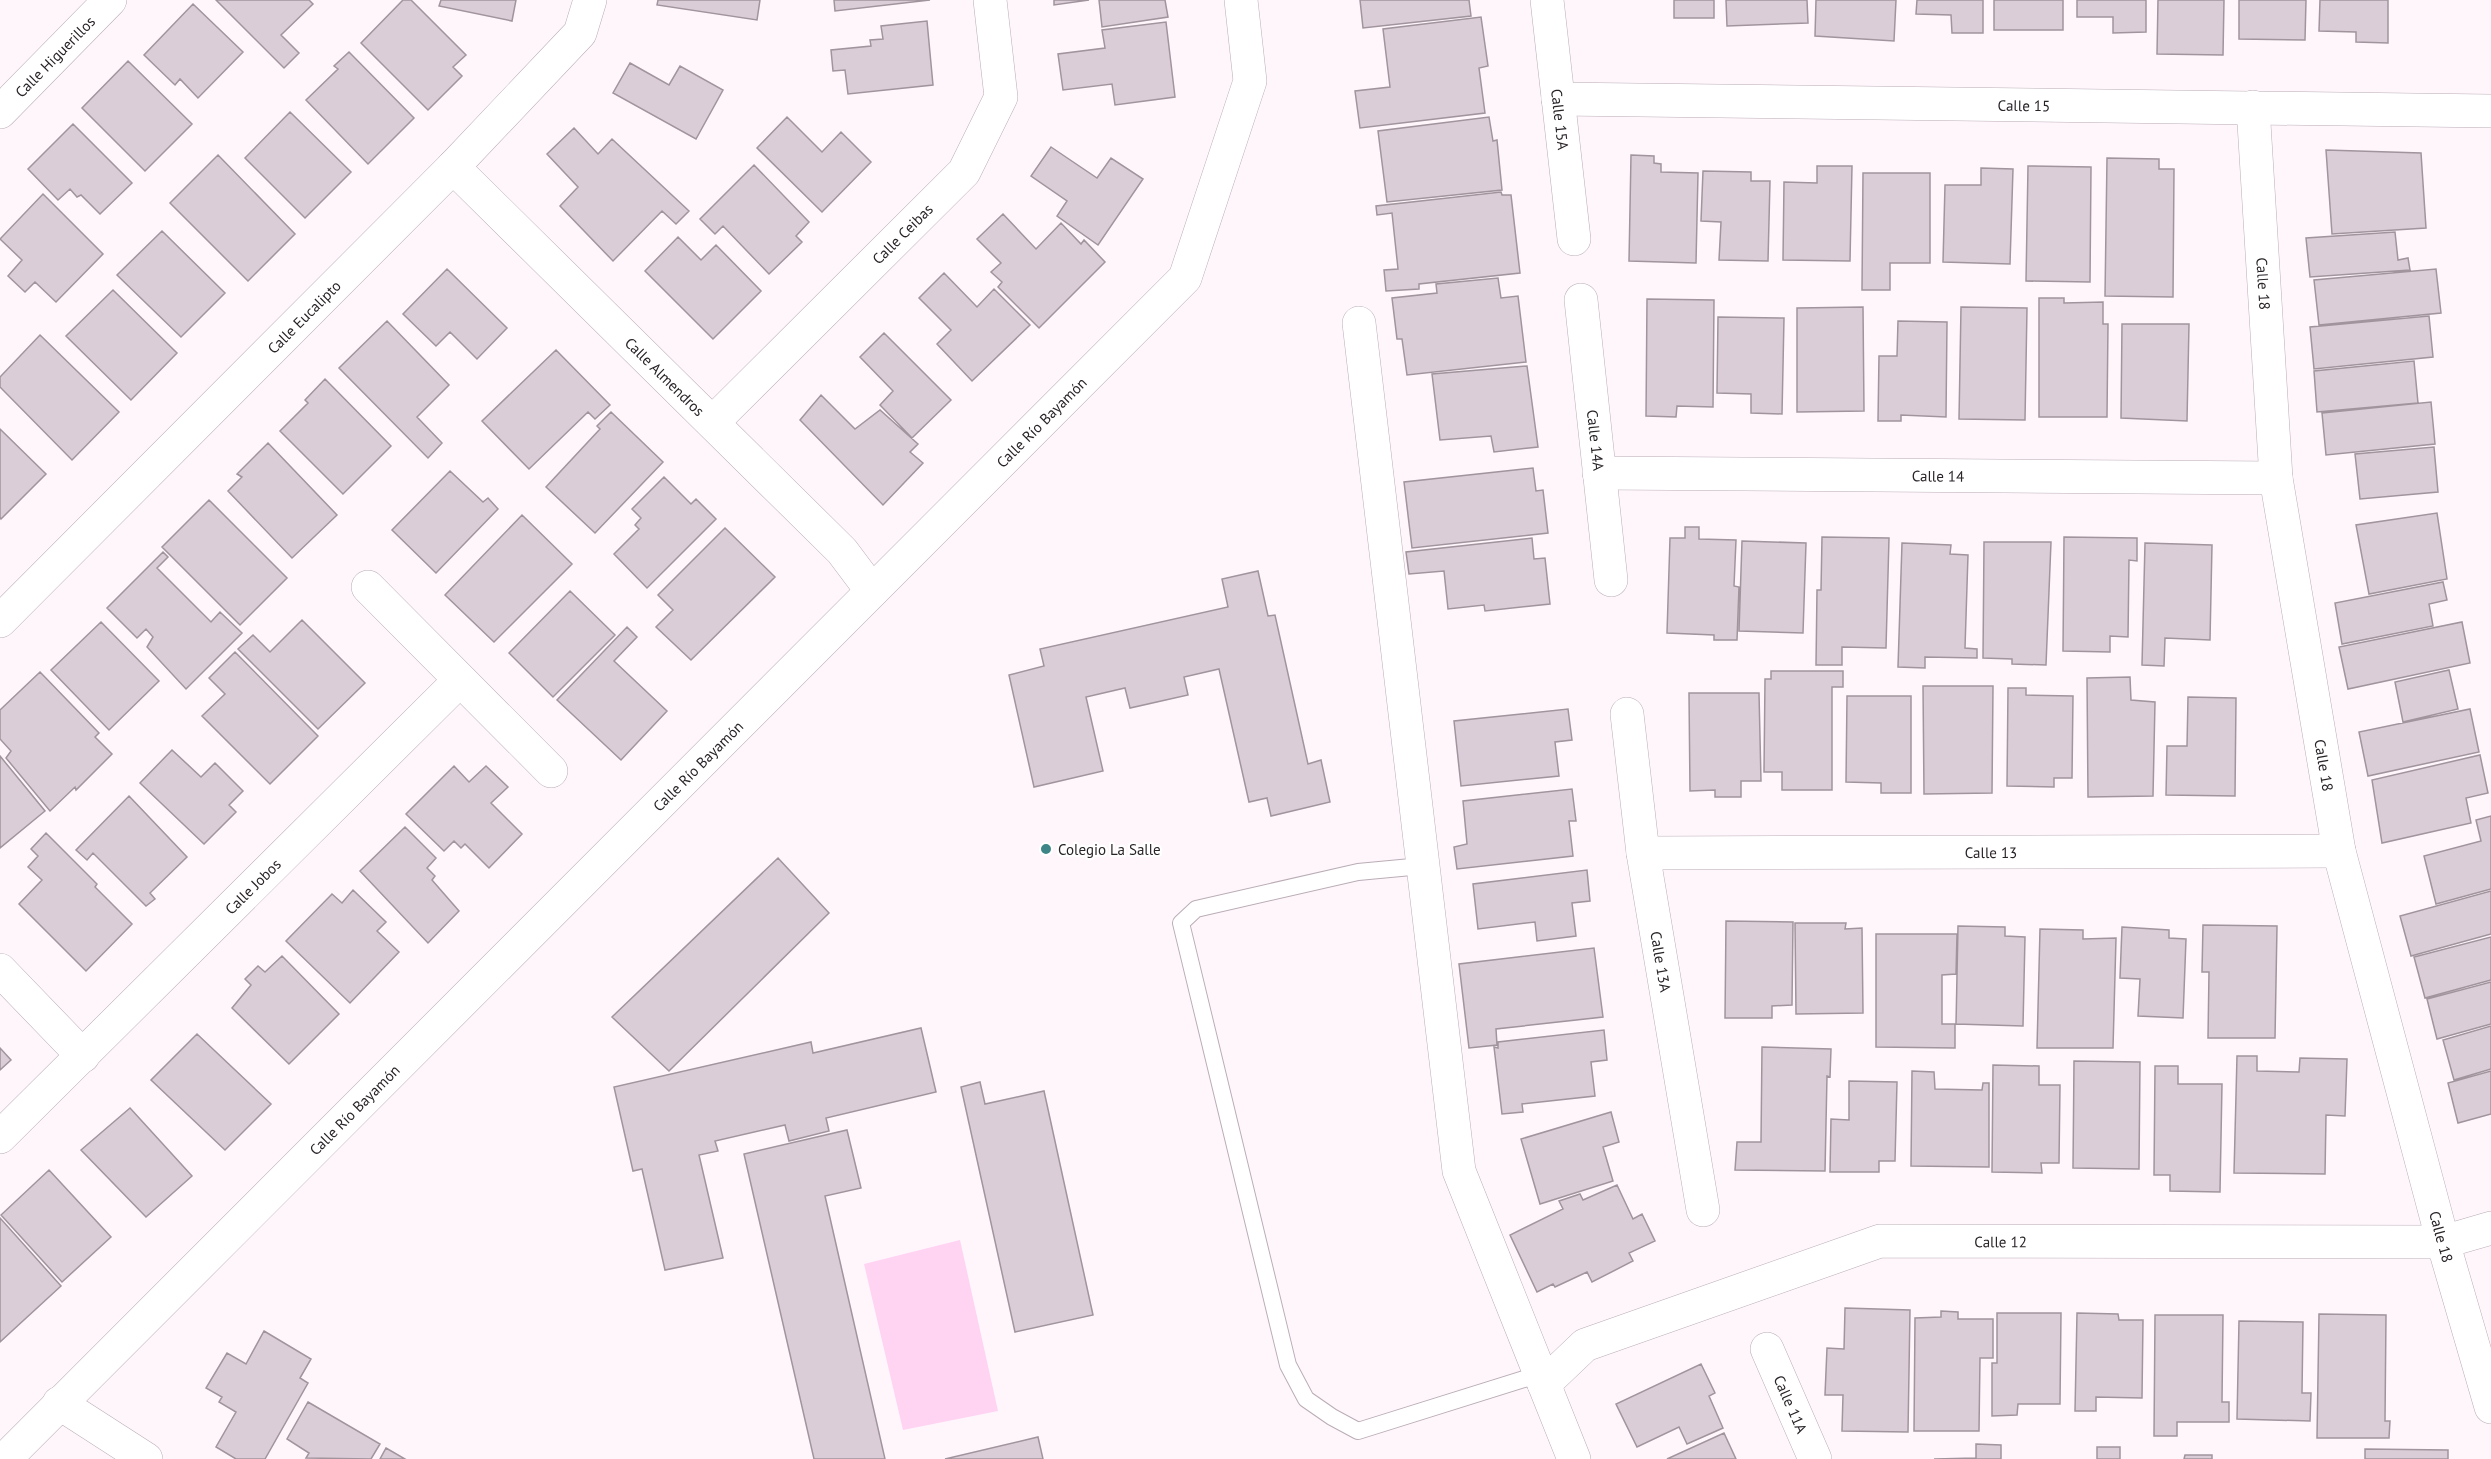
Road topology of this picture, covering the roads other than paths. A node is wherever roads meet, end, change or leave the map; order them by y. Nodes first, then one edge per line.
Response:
1 (110, 0) edge
2 (590, 0) edge
3 (990, 0) edge
4 (1241, 0) edge
5 (1547, 0) edge
6 (1558, 99) junction
7 (3, 103) edge
8 (2253, 107) junction
9 (2491, 111) edge
10 (453, 167) junction
11 (1574, 239) dead end
12 (1581, 300) dead end
13 (1359, 323) dead end
14 (713, 422) junction
15 (1599, 473) junction
16 (2276, 478) junction
17 (1611, 580) dead end
18 (368, 587) dead end
19 (872, 591) junction
20 (0, 621) edge
21 (460, 680) junction
22 (1627, 714) dead end
23 (551, 771) dead end
24 (2339, 851) junction
25 (1643, 853) junction
26 (1422, 866) junction
27 (0, 970) edge
28 (84, 1056) junction
29 (0, 1137) edge
30 (1703, 1210) dead end
31 (2491, 1228) edge
32 (2443, 1242) junction
33 (1767, 1350) dead end
34 (1542, 1379) junction
35 (59, 1403) junction
36 (2491, 1407) edge
37 (4, 1459) edge
38 (146, 1459) edge
39 (1574, 1459) edge
40 (1815, 1459) edge

1 - 7 street, Calle Higuerillos
2 - 10 street, Calle Eucalipto
3 - 14 street, Calle Ceibas
4 - 19 street, Calle Río Bayamón
5 - 6 street, Calle 15A
6 - 8 street, Calle 15
6 - 11 street, Calle 15A
8 - 9 street, Calle 15
8 - 16 street, Calle 18
10 - 14 street, Calle Almendros
10 - 20 street, Calle Eucalipto
12 - 15 street, Calle 14A
13 - 26 street
14 - 19 street, Calle Almendros
15 - 16 street, Calle 14
15 - 17 street, Calle 14A
16 - 24 street, Calle 18
18 - 21 street
19 - 35 street, Calle Río Bayamón
21 - 23 street
21 - 28 street, Calle Jobos
22 - 25 street, Calle 13A
24 - 25 street, Calle 13
24 - 32 street, Calle 18
25 - 30 street, Calle 13A
26 - 34 street
26 - 34 lane
27 - 28 street
28 - 29 street, Calle Jobos
31 - 32 street, Calle 12
32 - 34 street, Calle 12
32 - 36 street, Calle 18
33 - 40 street, Calle 11A
34 - 39 street
35 - 37 street, Calle Río Bayamón
35 - 38 street

